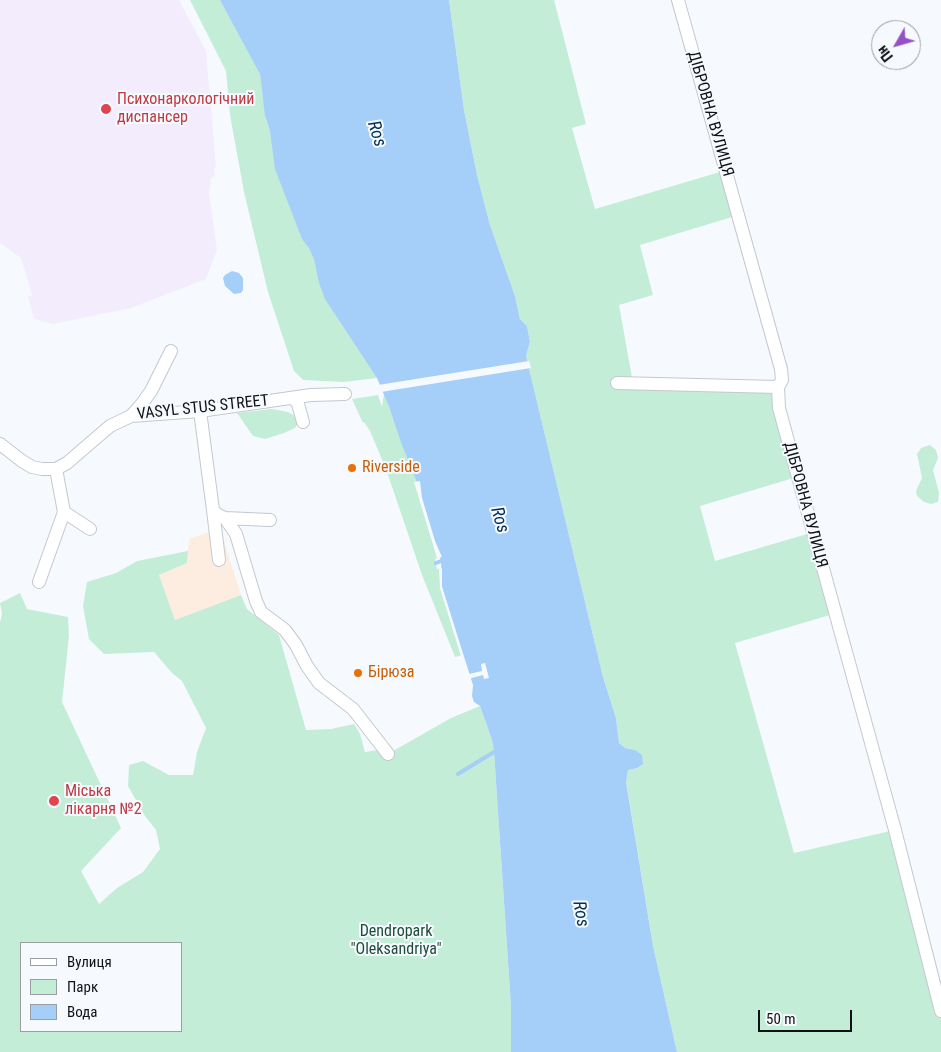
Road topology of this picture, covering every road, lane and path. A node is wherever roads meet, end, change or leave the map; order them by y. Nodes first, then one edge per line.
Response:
1 (678, 0) edge
2 (171, 351) dead end
3 (616, 383) dead end
4 (778, 387) junction
5 (345, 394) dead end
6 (294, 398) junction
7 (200, 411) junction
8 (131, 416) junction
9 (304, 422) dead end
10 (0, 444) edge
11 (56, 469) junction
12 (213, 510) junction
13 (64, 512) junction
14 (225, 518) junction
15 (270, 520) dead end
16 (90, 529) dead end
17 (218, 560) dead end
18 (39, 582) dead end
19 (388, 754) dead end
20 (941, 1011) edge

1 - 4 street, ДІБРОВНА ВУЛИЦЯ
2 - 8 street
3 - 4 street
4 - 20 street, ДІБРОВНА ВУЛИЦЯ
5 - 6 street, VASYL STUS STREET
6 - 7 street, VASYL STUS STREET
6 - 9 street
7 - 8 street, VASYL STUS STREET
7 - 12 street
8 - 11 street, VASYL STUS STREET
10 - 11 street
11 - 13 street
12 - 14 street
12 - 17 street
13 - 16 street
13 - 18 street
14 - 15 street
14 - 19 street

